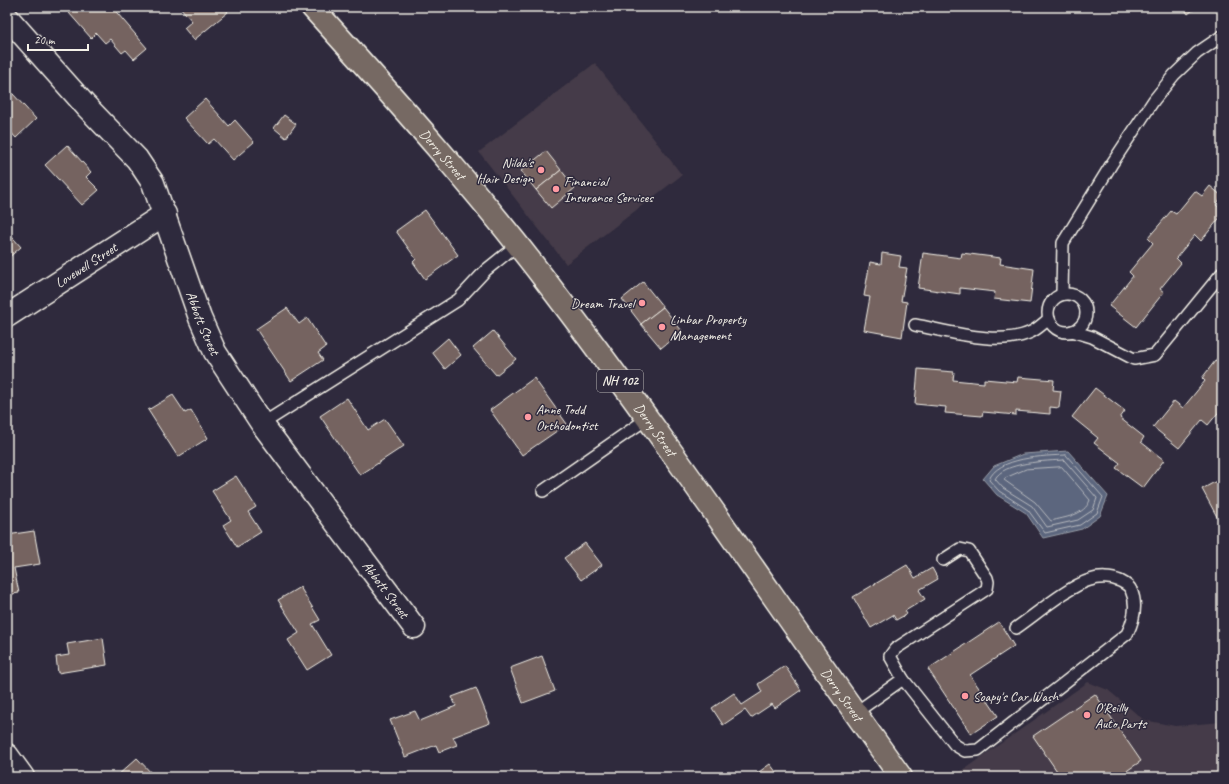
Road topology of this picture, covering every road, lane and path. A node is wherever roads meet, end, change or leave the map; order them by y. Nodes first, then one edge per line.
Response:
1 (312, 7) edge
2 (7, 17) edge
3 (1222, 36) edge
4 (165, 214) junction
5 (517, 245) junction
6 (1222, 273) edge
7 (1062, 294) junction
8 (7, 316) edge
9 (1049, 319) junction
10 (915, 325) dead end
11 (1072, 331) junction
12 (648, 418) junction
13 (262, 424) junction
14 (543, 491) dead end
15 (943, 560) dead end
16 (414, 627) dead end
17 (1016, 628) dead end
18 (903, 679) junction
19 (855, 713) junction
20 (7, 755) edge
21 (23, 777) edge
22 (901, 777) edge

1 - 5 main road, Derry Street / NH 102
2 - 4 street, Abbott Street
3 - 7 lane
4 - 8 street, Lovewell Street
4 - 13 street, Abbott Street
5 - 12 main road, Derry Street / NH 102
5 - 13 lane
6 - 11 lane
7 - 9 lane
7 - 11 lane
9 - 10 lane
9 - 11 lane
12 - 14 lane
12 - 19 main road, Derry Street / NH 102
13 - 16 street, Abbott Street
15 - 18 lane
17 - 18 lane
18 - 19 lane
19 - 22 main road, Derry Street / NH 102
20 - 21 street

